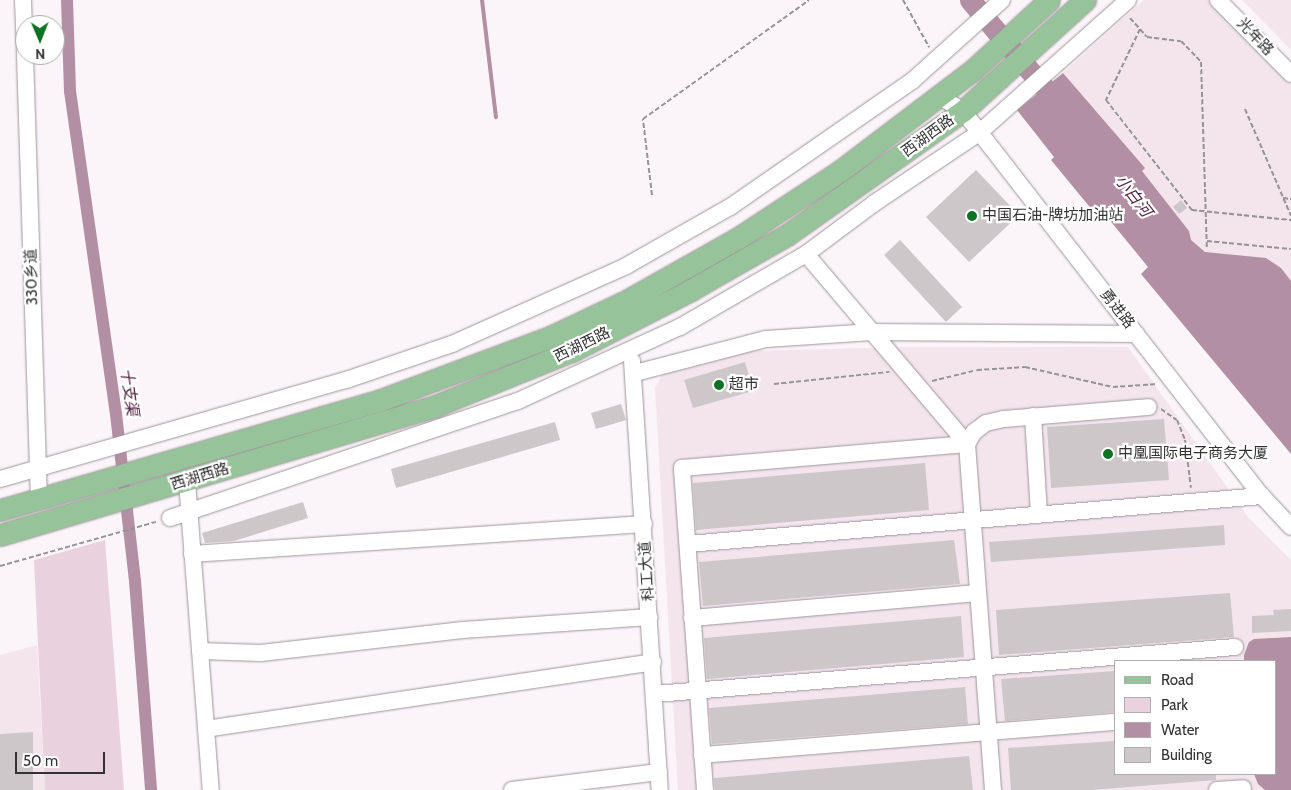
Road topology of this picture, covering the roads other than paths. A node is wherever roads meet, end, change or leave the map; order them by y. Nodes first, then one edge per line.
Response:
1 (23, 0) edge
2 (1002, 0) edge
3 (1049, 0) edge
4 (1085, 0) edge
5 (1218, 0) edge
6 (1124, 3) edge
7 (24, 15) edge
8 (25, 65) edge
9 (1291, 74) edge
10 (939, 96) junction
11 (963, 111) junction
12 (980, 132) junction
13 (806, 254) junction
14 (873, 332) junction
15 (1136, 334) junction
16 (632, 352) junction
17 (639, 372) dead end
18 (1149, 407) road end
19 (1033, 416) junction
20 (967, 444) junction
21 (38, 469) junction
22 (0, 479) edge
23 (187, 481) junction
24 (1262, 496) junction
25 (39, 499) junction
26 (0, 510) edge
27 (189, 512) junction
28 (1039, 515) junction
29 (170, 518) road end
30 (972, 521) junction
31 (644, 524) junction
32 (1291, 526) edge
33 (0, 535) edge
34 (688, 544) junction
35 (192, 554) junction
36 (978, 593) junction
37 (650, 617) junction
38 (692, 618) junction
39 (1235, 647) dead end
40 (200, 651) junction
41 (653, 662) junction
42 (983, 666) junction
43 (698, 690) junction
44 (655, 694) junction
45 (1114, 722) edge
46 (206, 729) junction
47 (988, 732) junction
48 (702, 755) junction
49 (659, 772) junction
50 (1243, 788) dead end
51 (210, 790) edge
52 (512, 790) edge
53 (660, 790) edge
54 (705, 790) edge
55 (994, 790) edge
56 (1217, 790) edge

1 - 7 street, 330乡道
2 - 21 street
3 - 10 main road, 西湖西路
4 - 11 main road, 西湖西路
5 - 9 street, 光年路
6 - 12 street
8 - 21 street, 330乡道
10 - 11 street, 勇进路
10 - 25 main road, 西湖西路
11 - 12 street, 勇进路
11 - 23 main road, 西湖西路
12 - 13 street
12 - 15 street, 勇进路
13 - 14 street
13 - 16 street
14 - 15 street
14 - 17 street
14 - 20 street
15 - 24 street, 勇进路
16 - 27 street
16 - 31 street, 科工大道
18 - 19 street
19 - 20 street
19 - 28 street
20 - 30 street
20 - 34 street
21 - 22 street
21 - 25 street, 330乡道
23 - 27 street
23 - 33 main road, 西湖西路
24 - 28 street
24 - 32 street, 勇进路
25 - 26 main road, 西湖西路
27 - 29 street
27 - 35 street
28 - 30 street
30 - 34 street
30 - 36 street
31 - 35 street
31 - 37 street, 科工大道
34 - 38 street
35 - 40 street
36 - 38 street
36 - 42 street
37 - 40 street
37 - 41 street, 科工大道
38 - 43 street
39 - 42 street
40 - 46 street
41 - 44 street, 科工大道
41 - 46 street
42 - 43 street
42 - 47 street
43 - 44 street
43 - 48 street
44 - 49 street, 科工大道
45 - 47 street
46 - 51 street
47 - 48 street
47 - 55 street
48 - 54 street
49 - 52 street
49 - 53 street, 科工大道
50 - 56 street

